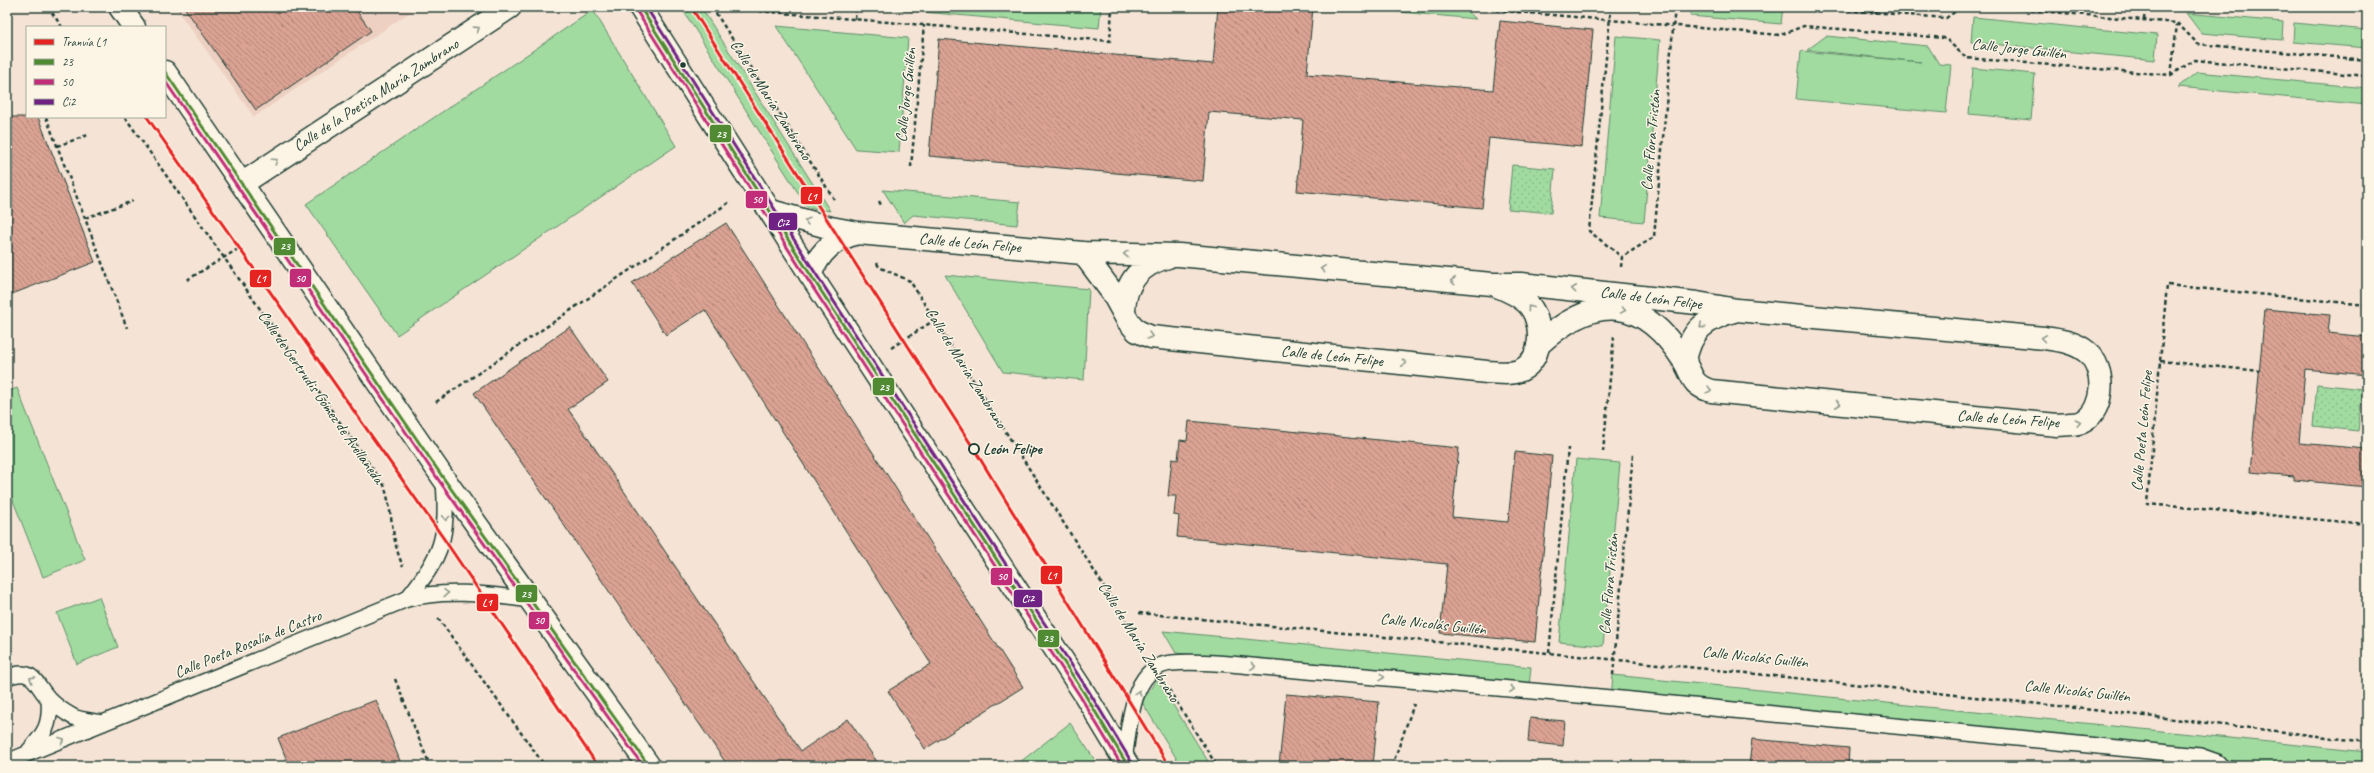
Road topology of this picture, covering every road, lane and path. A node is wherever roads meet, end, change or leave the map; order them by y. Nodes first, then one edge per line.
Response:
1 (48, 7) edge
2 (120, 7) edge
3 (510, 7) edge
4 (640, 7) edge
5 (712, 7) edge
6 (856, 7) edge
7 (1112, 7) edge
8 (1490, 7) edge
9 (1611, 7) edge
10 (1675, 7) edge
11 (1806, 7) edge
12 (1876, 7) edge
13 (1962, 7) edge
14 (1996, 7) edge
15 (2145, 7) edge
16 (759, 10) dead end
17 (1876, 13) junction
18 (855, 19) junction
19 (2144, 20) junction
20 (1610, 21) junction
21 (2177, 23) junction
22 (924, 25) junction
23 (61, 26) edge
24 (133, 26) edge
25 (1674, 26) junction
26 (2367, 60) edge
27 (166, 73) edge
28 (2171, 75) junction
29 (2367, 76) edge
30 (46, 118) edge
31 (126, 118) edge
32 (88, 135) dead end
33 (56, 146) junction
34 (910, 167) dead end
35 (242, 183) junction
36 (834, 200) dead end
37 (133, 201) dead end
38 (731, 201) dead end
39 (771, 211) junction
40 (85, 218) junction
41 (858, 234) junction
42 (238, 249) dead end
43 (1083, 253) junction
44 (1179, 255) junction
45 (224, 257) junction
46 (1622, 257) junction
47 (1621, 270) dead end
48 (810, 274) junction
49 (187, 280) dead end
50 (1492, 284) junction
51 (2367, 305) edge
52 (1124, 310) junction
53 (1737, 310) junction
54 (127, 328) dead end
55 (1614, 336) dead end
56 (1538, 345) junction
57 (2160, 361) junction
58 (1685, 362) junction
59 (2260, 371) dead end
60 (436, 402) dead end
61 (1568, 448) dead end
62 (1603, 452) dead end
63 (1633, 454) dead end
64 (444, 479) junction
65 (2367, 524) edge
66 (420, 590) junction
67 (531, 600) junction
68 (1139, 614) dead end
69 (1549, 654) junction
70 (1614, 660) junction
71 (1156, 669) junction
72 (7, 677) edge
73 (395, 679) dead end
74 (1416, 696) dead end
75 (1611, 698) junction
76 (49, 700) junction
77 (103, 724) junction
78 (2367, 742) edge
79 (26, 755) junction
80 (7, 762) edge
81 (1126, 762) edge
82 (430, 766) edge
83 (545, 766) edge
84 (649, 766) edge
85 (1217, 766) edge
86 (1392, 766) edge
87 (2221, 766) edge

1 - 23 path
2 - 24 street
35 -> 3 street, Calle de la Poetisa María Zambrano
4 - 39 street
5 - 36 path, Calle de María Zambrano
6 - 18 path
7 - 22 path, Calle Jorge Guillén
8 - 20 path, Calle Jorge Guillén
9 - 20 path
10 - 25 path, Calle Flora Tristán
11 - 17 path
12 - 17 path
13 - 17 path
14 - 19 path
15 - 19 path
16 - 18 path, Calle Jorge Guillén
18 - 22 path, Calle Jorge Guillén
19 - 21 path
20 - 25 path, Calle Jorge Guillén
20 - 46 path
21 - 26 path
21 - 28 path
22 - 34 path, Calle Jorge Guillén
25 - 28 path, Calle Jorge Guillén
25 - 46 path, Calle Flora Tristán
27 - 35 street
28 - 29 path
30 - 33 path
31 - 45 path, Calle de Gertrudis Gómez de Avellaneda
32 - 33 path
33 - 40 path
35 - 64 street
37 - 40 path
38 - 60 path
41 -> 39 street, Calle de León Felipe
39 - 48 street
40 - 54 path
41 - 43 street, Calle de León Felipe
41 - 48 street, Calle de León Felipe
41 - 71 path, Calle de María Zambrano
42 - 45 path
44 -> 43 street, Calle de León Felipe
43 - 52 street, Calle de León Felipe
50 -> 44 street, Calle de León Felipe
44 - 52 street, Calle de León Felipe
45 - 49 path
45 - 66 path, Calle de Gertrudis Gómez de Avellaneda
46 - 47 path
48 - 81 street
53 -> 50 street, Calle de León Felipe
56 -> 50 street, Calle de León Felipe
51 - 57 path, Calle Poeta León Felipe
52 -> 56 street, Calle de León Felipe
53 -> 58 street, Calle de León Felipe
58 -> 53 street, Calle de León Felipe
55 - 62 path
56 -> 58 street, Calle de León Felipe
57 - 59 path, Calle Poeta León Felipe
57 - 65 path, Calle Poeta León Felipe
61 - 69 path
63 - 70 path, Calle Flora Tristán
64 -> 66 lane
64 - 67 street
66 -> 67 lane, Calle Poeta Rosalía de Castro
66 - 77 lane, Calle Poeta Rosalía de Castro
66 - 83 path, Calle de Gertrudis Gómez de Avellaneda
67 - 84 street
68 - 69 path, Calle Nicolás Guillén
69 - 70 path, Calle Nicolás Guillén
70 - 75 path, Calle Flora Tristán
70 - 78 path, Calle Nicolás Guillén
71 -> 75 lane
81 -> 71 lane
71 - 85 path, Calle de María Zambrano
76 -> 72 lane, Calle Poeta Rosalía de Castro
73 - 82 path
74 - 86 path
75 - 87 lane
76 - 77 lane, Calle Poeta Rosalía de Castro
76 - 79 lane, Calle Poeta Rosalía de Castro
79 -> 77 lane, Calle Poeta Rosalía de Castro
79 - 80 lane, Calle Poeta Rosalía de Castro

